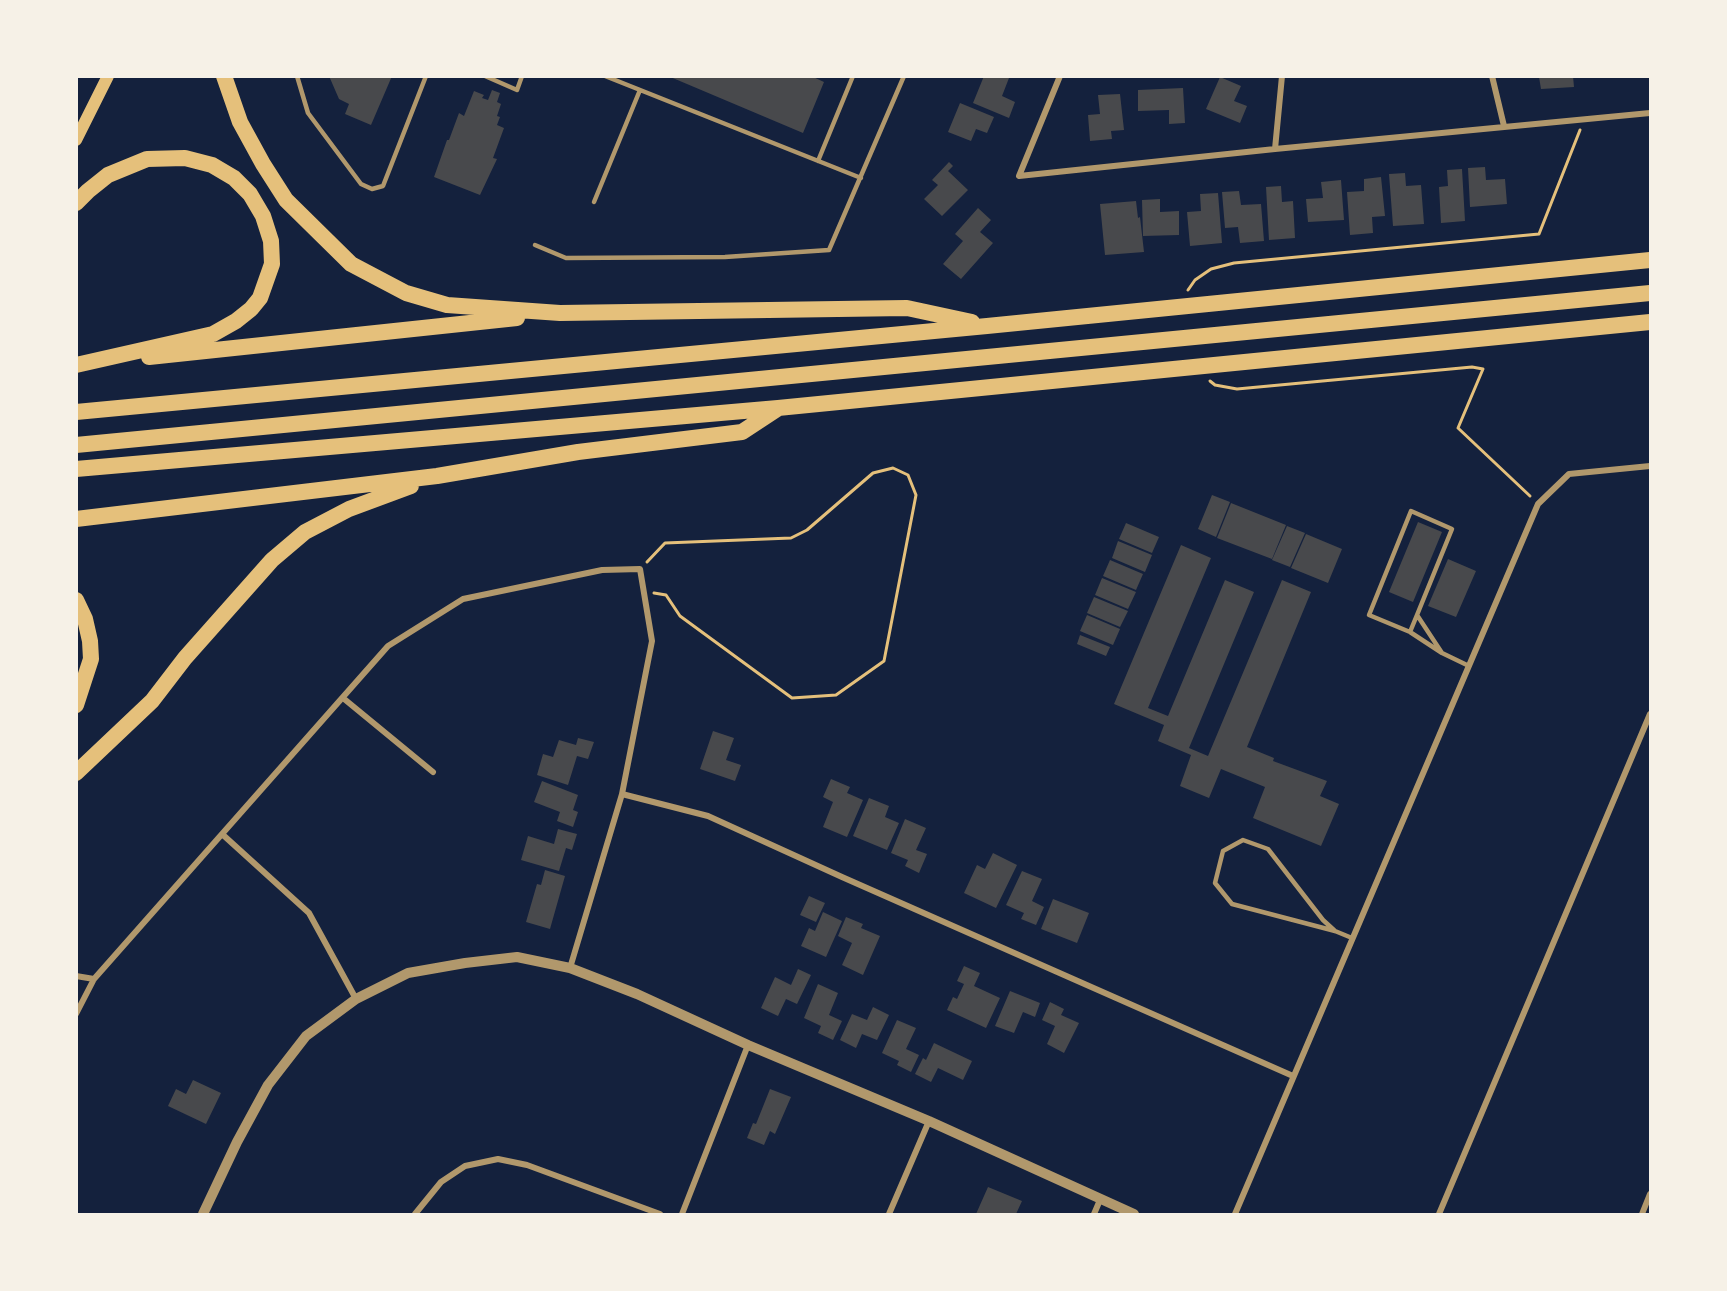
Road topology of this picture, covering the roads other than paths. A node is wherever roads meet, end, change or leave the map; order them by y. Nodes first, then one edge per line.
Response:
1 (108, 76) edge
2 (224, 76) edge
3 (297, 76) edge
4 (426, 76) edge
5 (485, 76) edge
6 (522, 76) edge
7 (605, 76) edge
8 (853, 76) edge
9 (904, 76) edge
10 (1060, 76) edge
11 (1282, 76) edge
12 (1492, 76) edge
13 (640, 90) junction
14 (1650, 113) edge
15 (1504, 126) junction
16 (76, 140) edge
17 (1275, 149) junction
18 (818, 161) junction
19 (861, 178) junction
20 (594, 202) dead end
21 (76, 203) edge
22 (535, 245) dead end
23 (1650, 260) edge
24 (1650, 292) edge
25 (560, 313) junction
26 (1650, 322) edge
27 (987, 326) junction
28 (76, 365) edge
29 (778, 408) junction
30 (76, 412) edge
31 (76, 445) edge
32 (1650, 466) edge
33 (76, 469) edge
34 (437, 476) junction
35 (76, 519) edge
36 (76, 600) edge
37 (1417, 615) junction
38 (1410, 632) junction
39 (1442, 652) junction
40 (1469, 666) junction
41 (343, 698) junction
42 (76, 705) edge
43 (1650, 714) edge
44 (433, 772) dead end
45 (76, 773) edge
46 (622, 794) junction
47 (222, 834) junction
48 (1335, 932) junction
49 (1352, 938) junction
50 (570, 968) junction
51 (76, 975) edge
52 (94, 979) junction
53 (356, 999) junction
54 (76, 1014) edge
55 (748, 1045) junction
56 (1293, 1076) junction
57 (928, 1121) junction
58 (1650, 1194) edge
59 (1100, 1200) junction
60 (203, 1215) edge
61 (415, 1215) edge
62 (660, 1215) edge
63 (682, 1215) edge
64 (889, 1215) edge
65 (1094, 1215) edge
66 (1134, 1215) edge
67 (1236, 1215) edge
68 (1439, 1215) edge
69 (1642, 1215) edge

1 - 16 main road
2 - 25 highway
3 - 4 lane
5 - 6 lane
7 - 13 lane
8 - 18 lane
9 - 19 lane
10 - 17 street
11 - 17 street
12 - 15 street
13 - 18 lane
13 - 20 lane
14 - 15 street
15 - 17 street
18 - 19 lane
19 - 22 lane
21 - 28 highway
23 - 27 highway
24 - 31 highway
25 - 27 highway
25 - 28 highway
26 - 29 highway
27 - 30 highway
29 - 33 highway
29 - 34 highway
32 - 40 street
34 - 35 highway
34 - 45 highway
36 - 42 highway
37 - 38 lane
37 - 38 lane
37 - 39 lane
38 - 39 lane
39 - 40 lane
40 - 49 street
41 - 44 street
41 - 46 street
41 - 47 street
43 - 68 street
46 - 50 street
46 - 56 street
47 - 52 street
47 - 53 street
48 - 48 lane
48 - 49 lane
49 - 56 street
50 - 53 street
50 - 55 street
51 - 52 street
52 - 54 street
53 - 60 street
55 - 57 street
55 - 63 street
56 - 67 street
57 - 59 street
57 - 64 street
58 - 69 street
59 - 65 street
59 - 66 street
61 - 62 street

